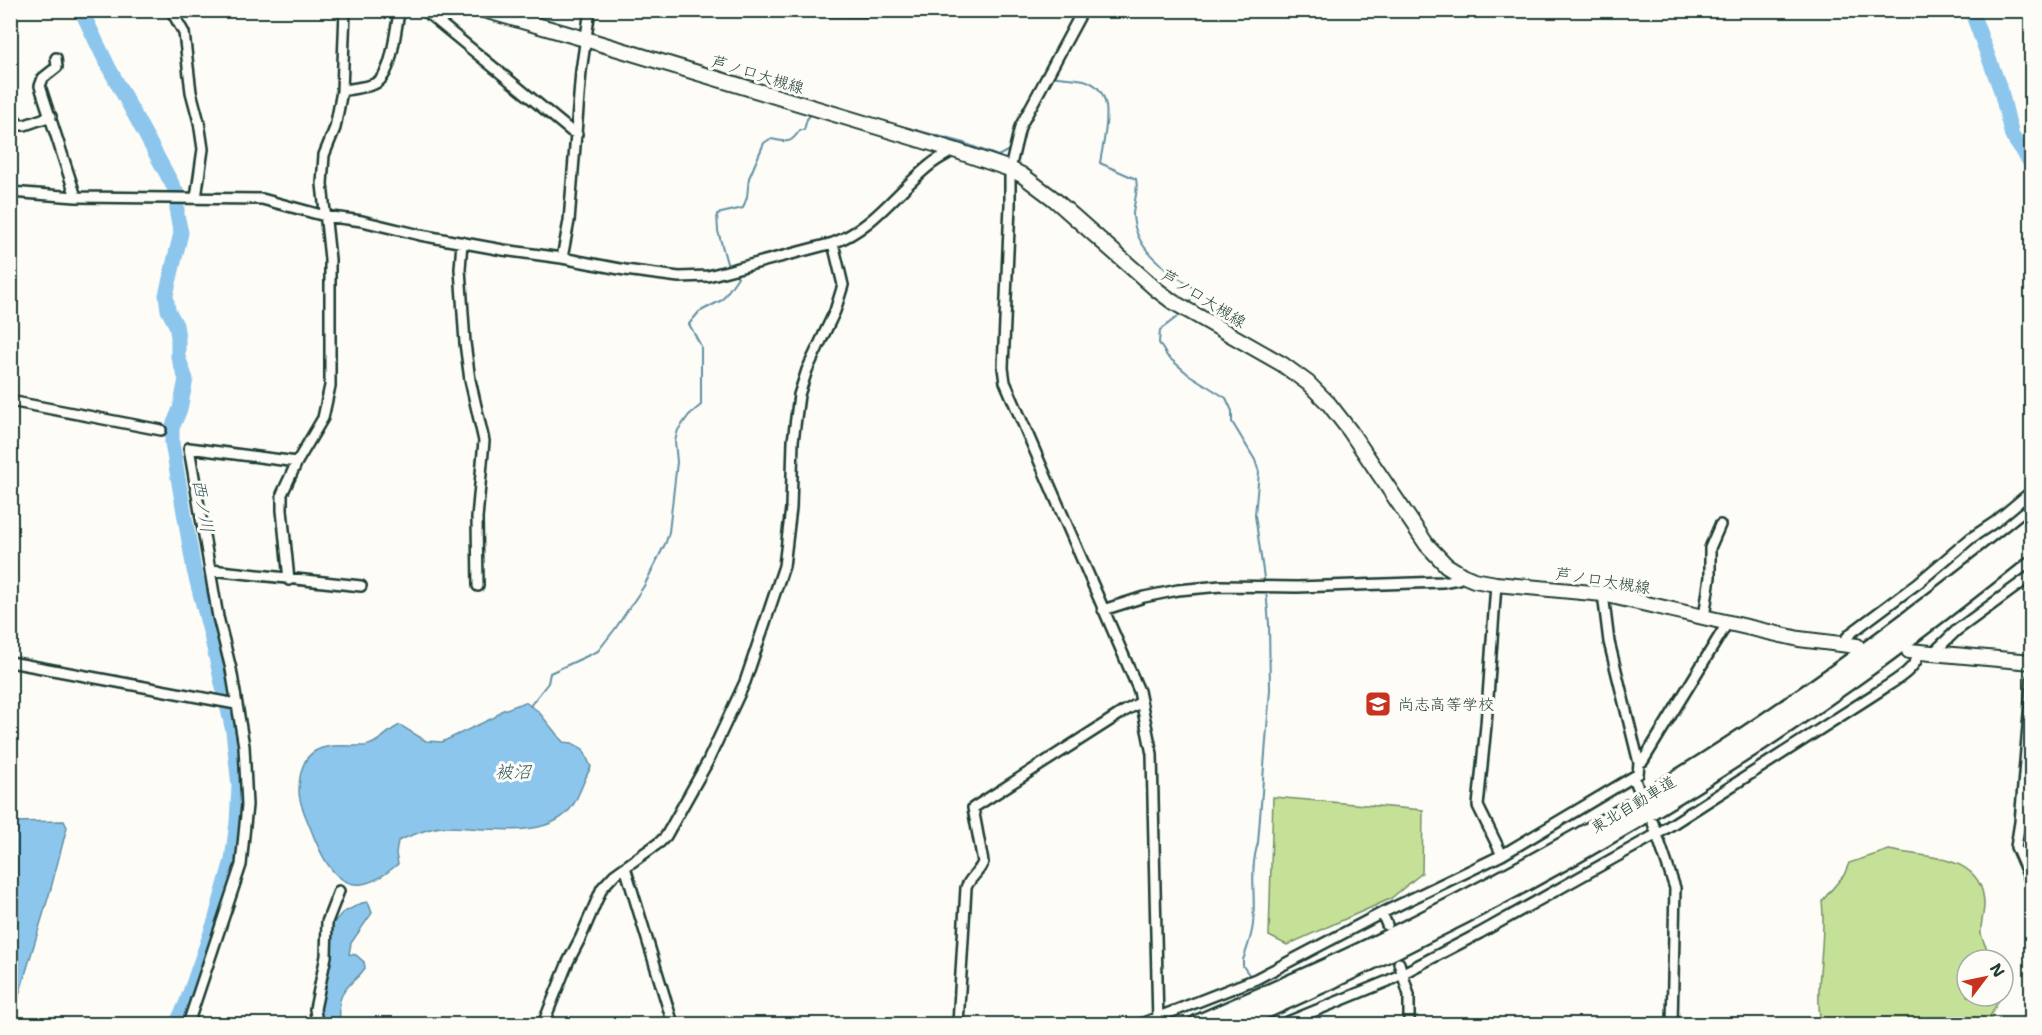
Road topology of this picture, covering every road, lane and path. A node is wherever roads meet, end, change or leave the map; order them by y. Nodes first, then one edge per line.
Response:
1 (171, 10) edge
2 (345, 10) edge
3 (400, 10) edge
4 (424, 10) edge
5 (484, 10) edge
6 (590, 10) edge
7 (789, 10) edge
8 (1083, 10) edge
9 (866, 11) edge
10 (585, 39) junction
11 (56, 58) dead end
12 (342, 91) junction
13 (10, 109) edge
14 (51, 116) junction
15 (577, 134) junction
16 (954, 150) junction
17 (1010, 168) junction
18 (10, 192) edge
19 (76, 197) junction
20 (196, 198) junction
21 (325, 216) junction
22 (462, 242) junction
23 (833, 243) junction
24 (562, 258) junction
25 (10, 401) edge
26 (161, 430) dead end
27 (297, 462) junction
28 (2031, 491) edge
29 (2031, 523) edge
30 (1720, 525) dead end
31 (2031, 541) edge
32 (210, 570) junction
33 (1462, 575) junction
34 (2031, 575) edge
35 (289, 580) junction
36 (1496, 584) junction
37 (361, 586) dead end
38 (478, 586) dead end
39 (1603, 594) junction
40 (1103, 610) junction
41 (1704, 617) junction
42 (1728, 622) junction
43 (1841, 644) junction
44 (1857, 646) dead end
45 (1921, 652) junction
46 (10, 662) edge
47 (2031, 662) edge
48 (2031, 678) edge
49 (1141, 702) junction
50 (236, 704) junction
51 (1639, 763) junction
52 (1634, 778) junction
53 (1639, 790) dead end
54 (1653, 823) dead end
55 (1657, 834) junction
56 (1502, 855) junction
57 (625, 867) junction
58 (2031, 884) edge
59 (339, 891) dead end
60 (1382, 913) junction
61 (1387, 925) dead end
62 (1401, 968) junction
63 (1157, 1021) edge
64 (188, 1024) edge
65 (317, 1024) edge
66 (543, 1024) edge
67 (673, 1024) edge
68 (958, 1024) edge
69 (1141, 1024) edge
70 (1197, 1024) edge
71 (1233, 1024) edge
72 (1283, 1024) edge
73 (1409, 1024) edge
74 (1672, 1024) edge

1 - 20 street
2 - 12 street
3 - 12 street
4 - 15 street
5 - 10 main road, 芦ノ口大槻線
6 - 10 street
7 - 9 street
8 - 17 street
10 - 15 street
10 - 16 main road, 芦ノ口大槻線
11 - 14 street
12 - 21 street
13 - 14 street
14 - 19 street
15 - 24 street
16 - 17 main road, 芦ノ口大槻線
16 - 23 street
17 - 33 main road, 芦ノ口大槻線
17 - 40 street
18 - 19 street
19 - 20 street
20 - 21 street
21 - 22 street
21 - 27 street
22 - 24 street
22 - 38 street
23 - 24 street
23 - 57 street
25 - 26 street
27 - 32 street
27 - 35 street
28 - 43 street
29 - 70 highway, 東北自動車道
30 - 41 street
31 - 71 highway, 東北自動車道
32 - 35 street
32 - 50 street
33 - 36 main road, 芦ノ口大槻線
33 - 40 street
34 - 45 street
35 - 37 street
36 - 39 main road, 芦ノ口大槻線
36 - 56 street
39 - 41 main road, 芦ノ口大槻線
39 - 51 street
40 - 49 street
41 - 42 main road, 芦ノ口大槻線
42 - 43 main road, 芦ノ口大槻線
42 - 51 street
43 - 44 main road, 芦ノ口大槻線
45 - 47 main road
45 - 55 street
46 - 50 street
48 - 58 street
49 - 63 street
49 - 68 street
50 - 64 street
51 - 52 street
52 - 53 street
52 - 56 street
54 - 55 street
55 - 62 street
55 - 74 street
56 - 60 street
57 - 66 street
57 - 67 street
59 - 65 street
60 - 61 street
60 - 63 street
62 - 72 street
62 - 73 street
63 - 69 street

